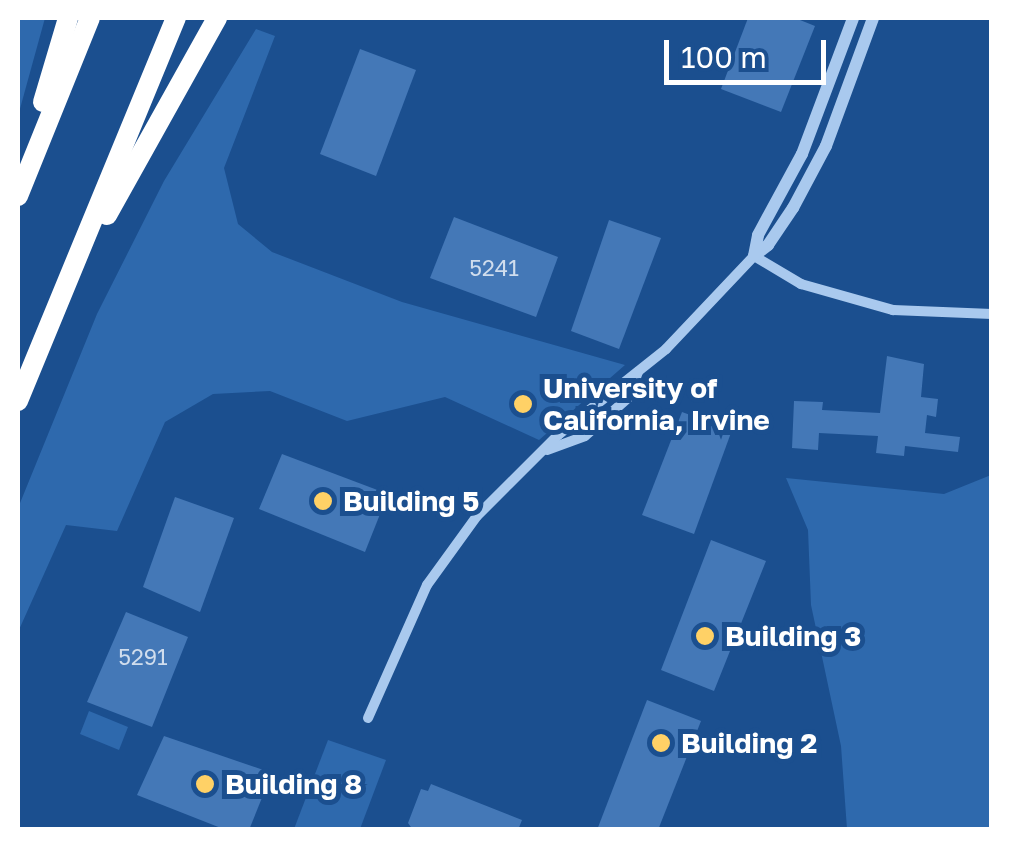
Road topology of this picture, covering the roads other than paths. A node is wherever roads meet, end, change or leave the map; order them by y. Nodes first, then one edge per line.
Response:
1 (68, 18) edge
2 (90, 18) edge
3 (176, 18) edge
4 (217, 18) edge
5 (853, 18) edge
6 (873, 18) edge
7 (18, 188) edge
8 (18, 196) edge
9 (754, 256) junction
10 (64, 291) junction
11 (992, 314) edge
12 (638, 372) junction
13 (18, 401) edge
14 (546, 450) junction
15 (368, 718) dead end

1 - 7 highway
2 - 8 highway
3 - 10 highway
4 - 10 highway
5 - 9 street
6 - 9 street
9 - 11 street
9 - 12 street
10 - 13 highway
12 - 14 street
12 - 14 street
14 - 15 street

